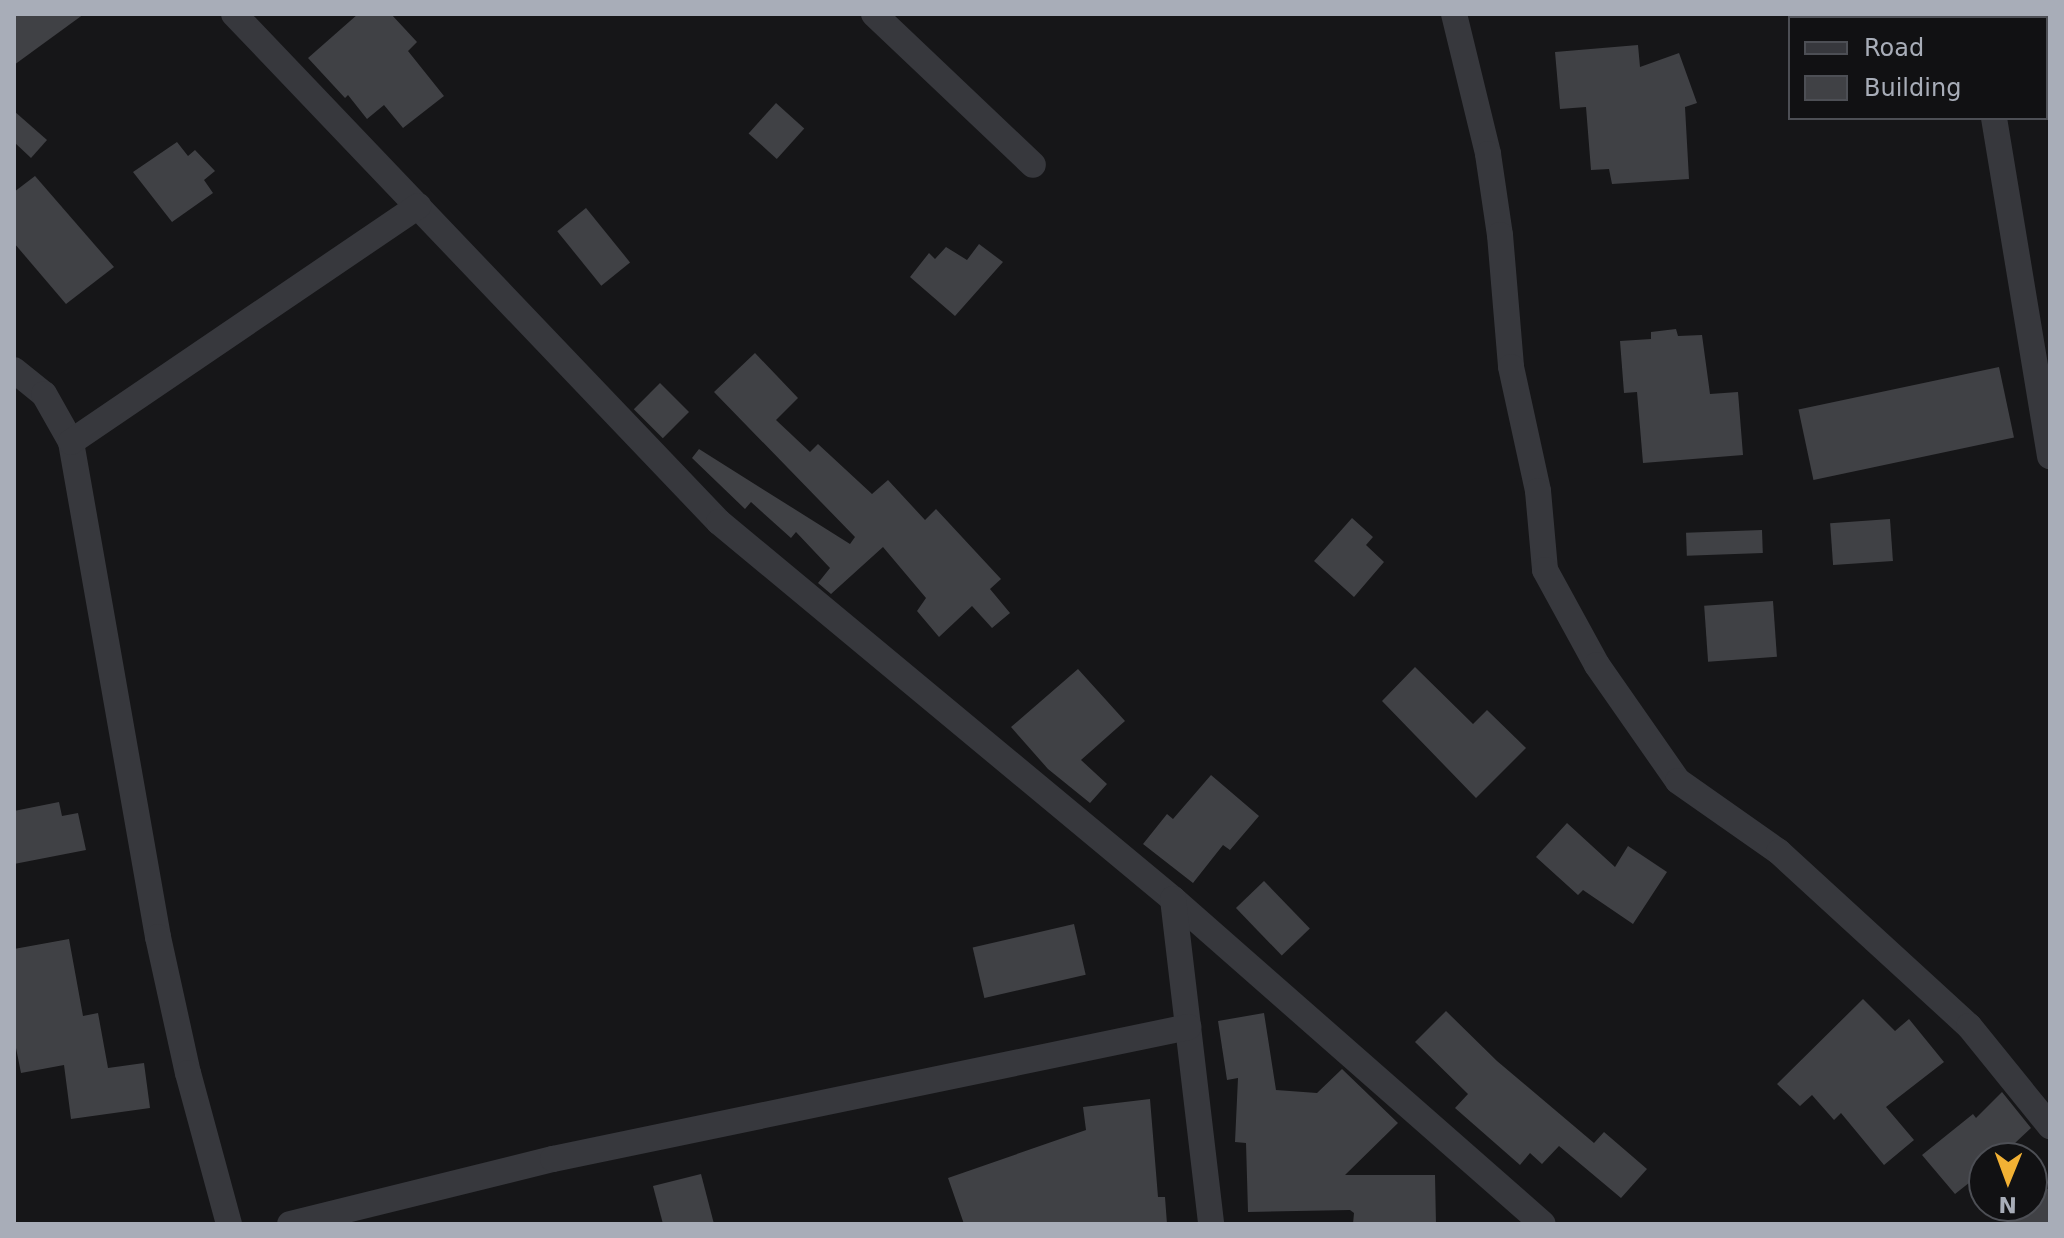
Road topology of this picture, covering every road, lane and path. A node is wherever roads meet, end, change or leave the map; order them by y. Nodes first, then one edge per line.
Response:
1 (234, 14) edge
2 (874, 14) edge
3 (1454, 14) edge
4 (1994, 120) edge
5 (1033, 165) dead end
6 (418, 206) junction
7 (14, 370) edge
8 (71, 442) junction
9 (2050, 456) edge
10 (1173, 899) junction
11 (1188, 1027) junction
12 (2050, 1126) edge
13 (229, 1224) edge
14 (290, 1224) edge
15 (1211, 1224) edge
16 (1543, 1224) edge

1 - 6 street
2 - 5 street
3 - 12 street
4 - 9 street
6 - 8 street
6 - 10 street
7 - 8 street
8 - 13 street
10 - 11 street
10 - 16 street
11 - 14 street
11 - 15 street

